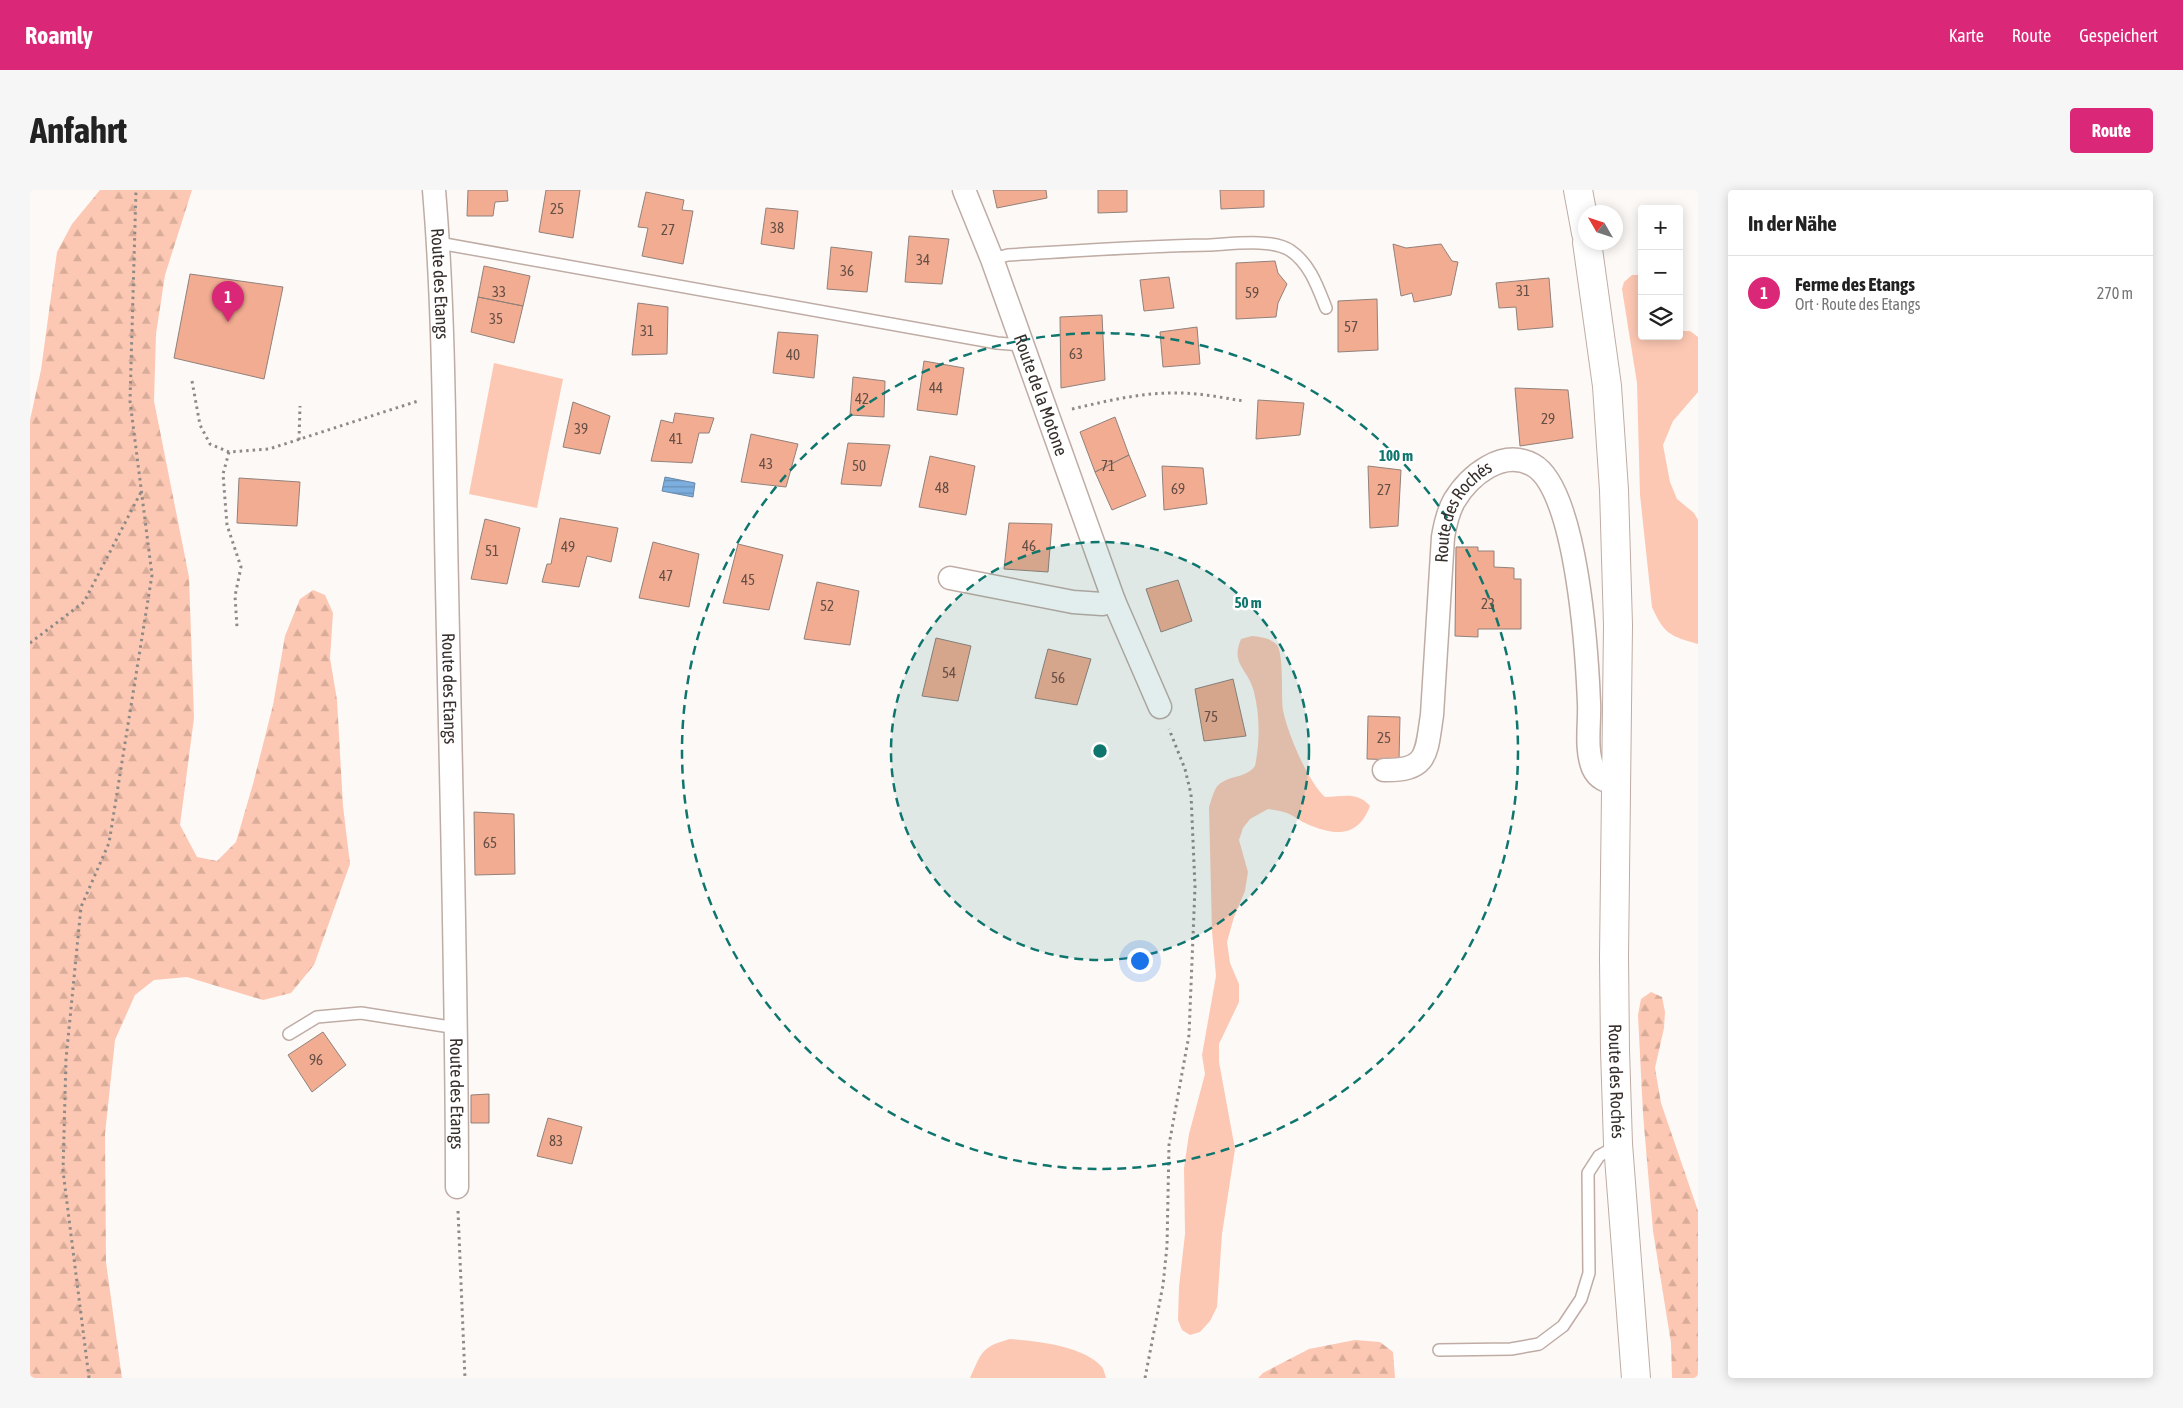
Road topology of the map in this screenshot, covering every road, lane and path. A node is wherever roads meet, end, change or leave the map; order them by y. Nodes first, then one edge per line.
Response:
1 (136, 190) edge
2 (434, 190) edge
3 (964, 190) edge
4 (1578, 190) edge
5 (1581, 205) edge
6 (438, 243) junction
7 (1588, 250) edge
8 (992, 259) junction
9 (1326, 308) dead end
10 (1022, 345) junction
11 (192, 381) dead end
12 (442, 394) junction
13 (1244, 401) dead end
14 (300, 406) dead end
15 (1048, 415) junction
16 (299, 440) junction
17 (229, 452) junction
18 (141, 491) junction
19 (950, 578) dead end
20 (1114, 601) junction
21 (237, 627) dead end
22 (30, 644) edge
23 (1160, 707) joint
24 (1384, 770) dead end
25 (1617, 784) junction
26 (457, 1028) junction
27 (289, 1034) dead end
28 (1618, 1144) junction
29 (457, 1187) joint
30 (1438, 1350) dead end
31 (89, 1378) edge
32 (465, 1378) edge
33 (1145, 1378) edge
34 (1636, 1378) edge

1 - 18 path
2 - 6 street, Route des Etangs
3 - 8 street, Route de la Motone
4 - 5 street
6 - 10 lane
6 - 12 street, Route des Etangs
7 - 25 street, Route des Rochés
8 - 9 lane
8 - 10 street, Route de la Motone
10 - 15 street, Route de la Motone
11 - 17 path
12 - 16 path
12 - 26 street, Route des Etangs
13 - 15 path
14 - 16 path
15 - 20 street, Route de la Motone
16 - 17 path
17 - 21 path
18 - 22 path
18 - 31 path
19 - 20 street
20 - 23 street, Route de la Motone
23 - 33 path
24 - 25 street, Route des Rochés
25 - 28 street, Route des Rochés
26 - 27 lane
26 - 29 street, Route des Etangs
28 - 30 lane
28 - 34 street, Route des Rochés
29 - 32 path

